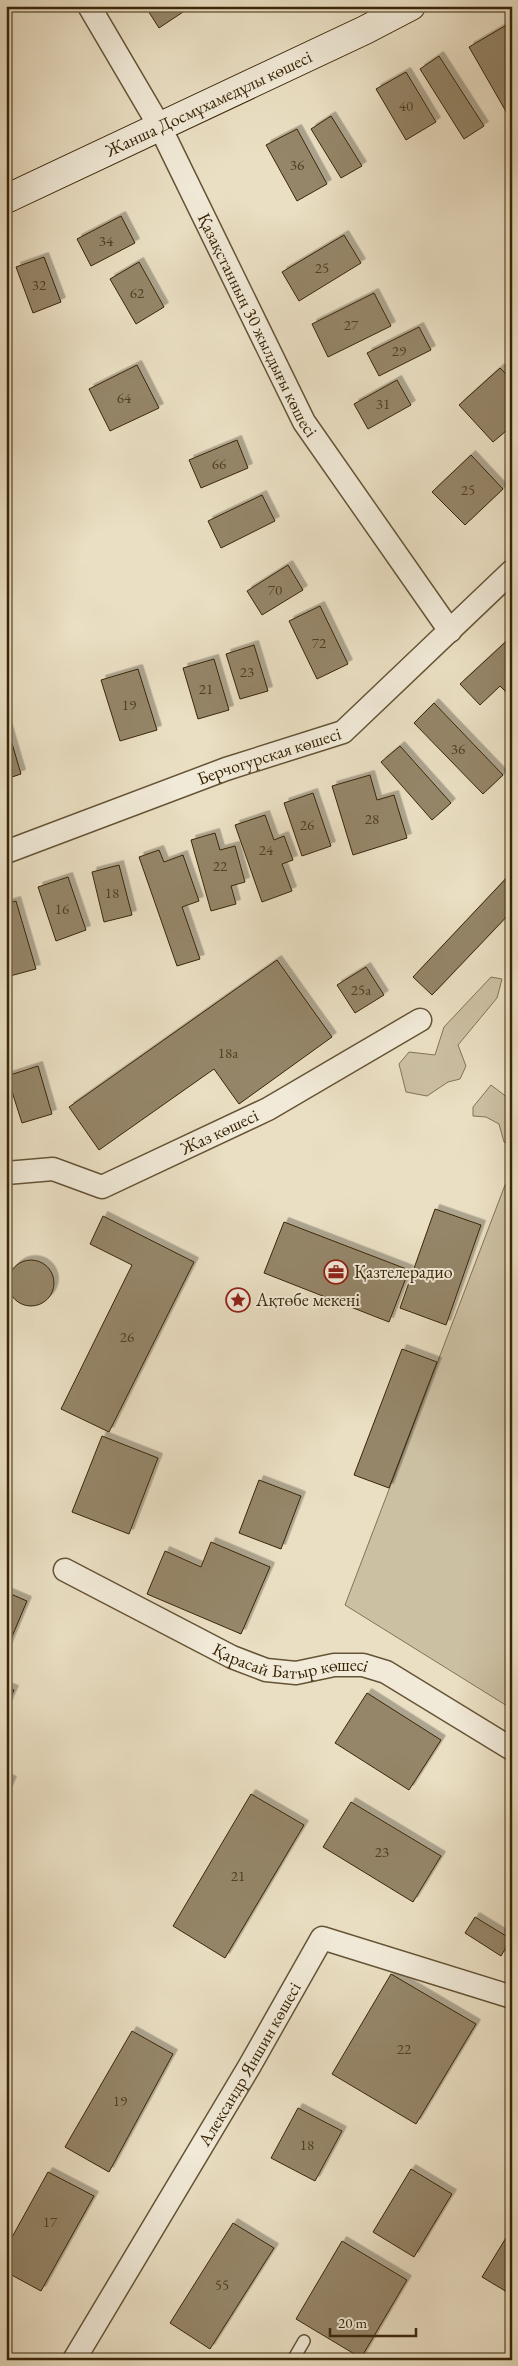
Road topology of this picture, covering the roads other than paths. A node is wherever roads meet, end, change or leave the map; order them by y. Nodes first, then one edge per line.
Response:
1 (89, 6) edge
2 (411, 6) edge
3 (160, 127) junction
4 (6, 199) edge
5 (512, 572) edge
6 (450, 631) junction
7 (6, 852) edge
8 (420, 1020) dead end
9 (6, 1173) edge
10 (65, 1570) dead end
11 (512, 1749) edge
12 (512, 1997) edge
13 (304, 2341) dead end
14 (74, 2360) edge
15 (293, 2360) edge

1 - 3 street, Қазақстанның 30 жылдығы көшесі
2 - 3 street, Жанша Досмұхамедұлы көшесі
3 - 4 street, Жанша Досмұхамедұлы көшесі
3 - 6 street, Қазақстанның 30 жылдығы көшесі
5 - 6 street, Берчогурская көшесі
6 - 7 street, Берчогурская көшесі
8 - 9 street, Жаз көшесі
10 - 11 street, Қарасай Батыр көшесі
12 - 14 street, Александр Яншин көшесі
13 - 15 lane

